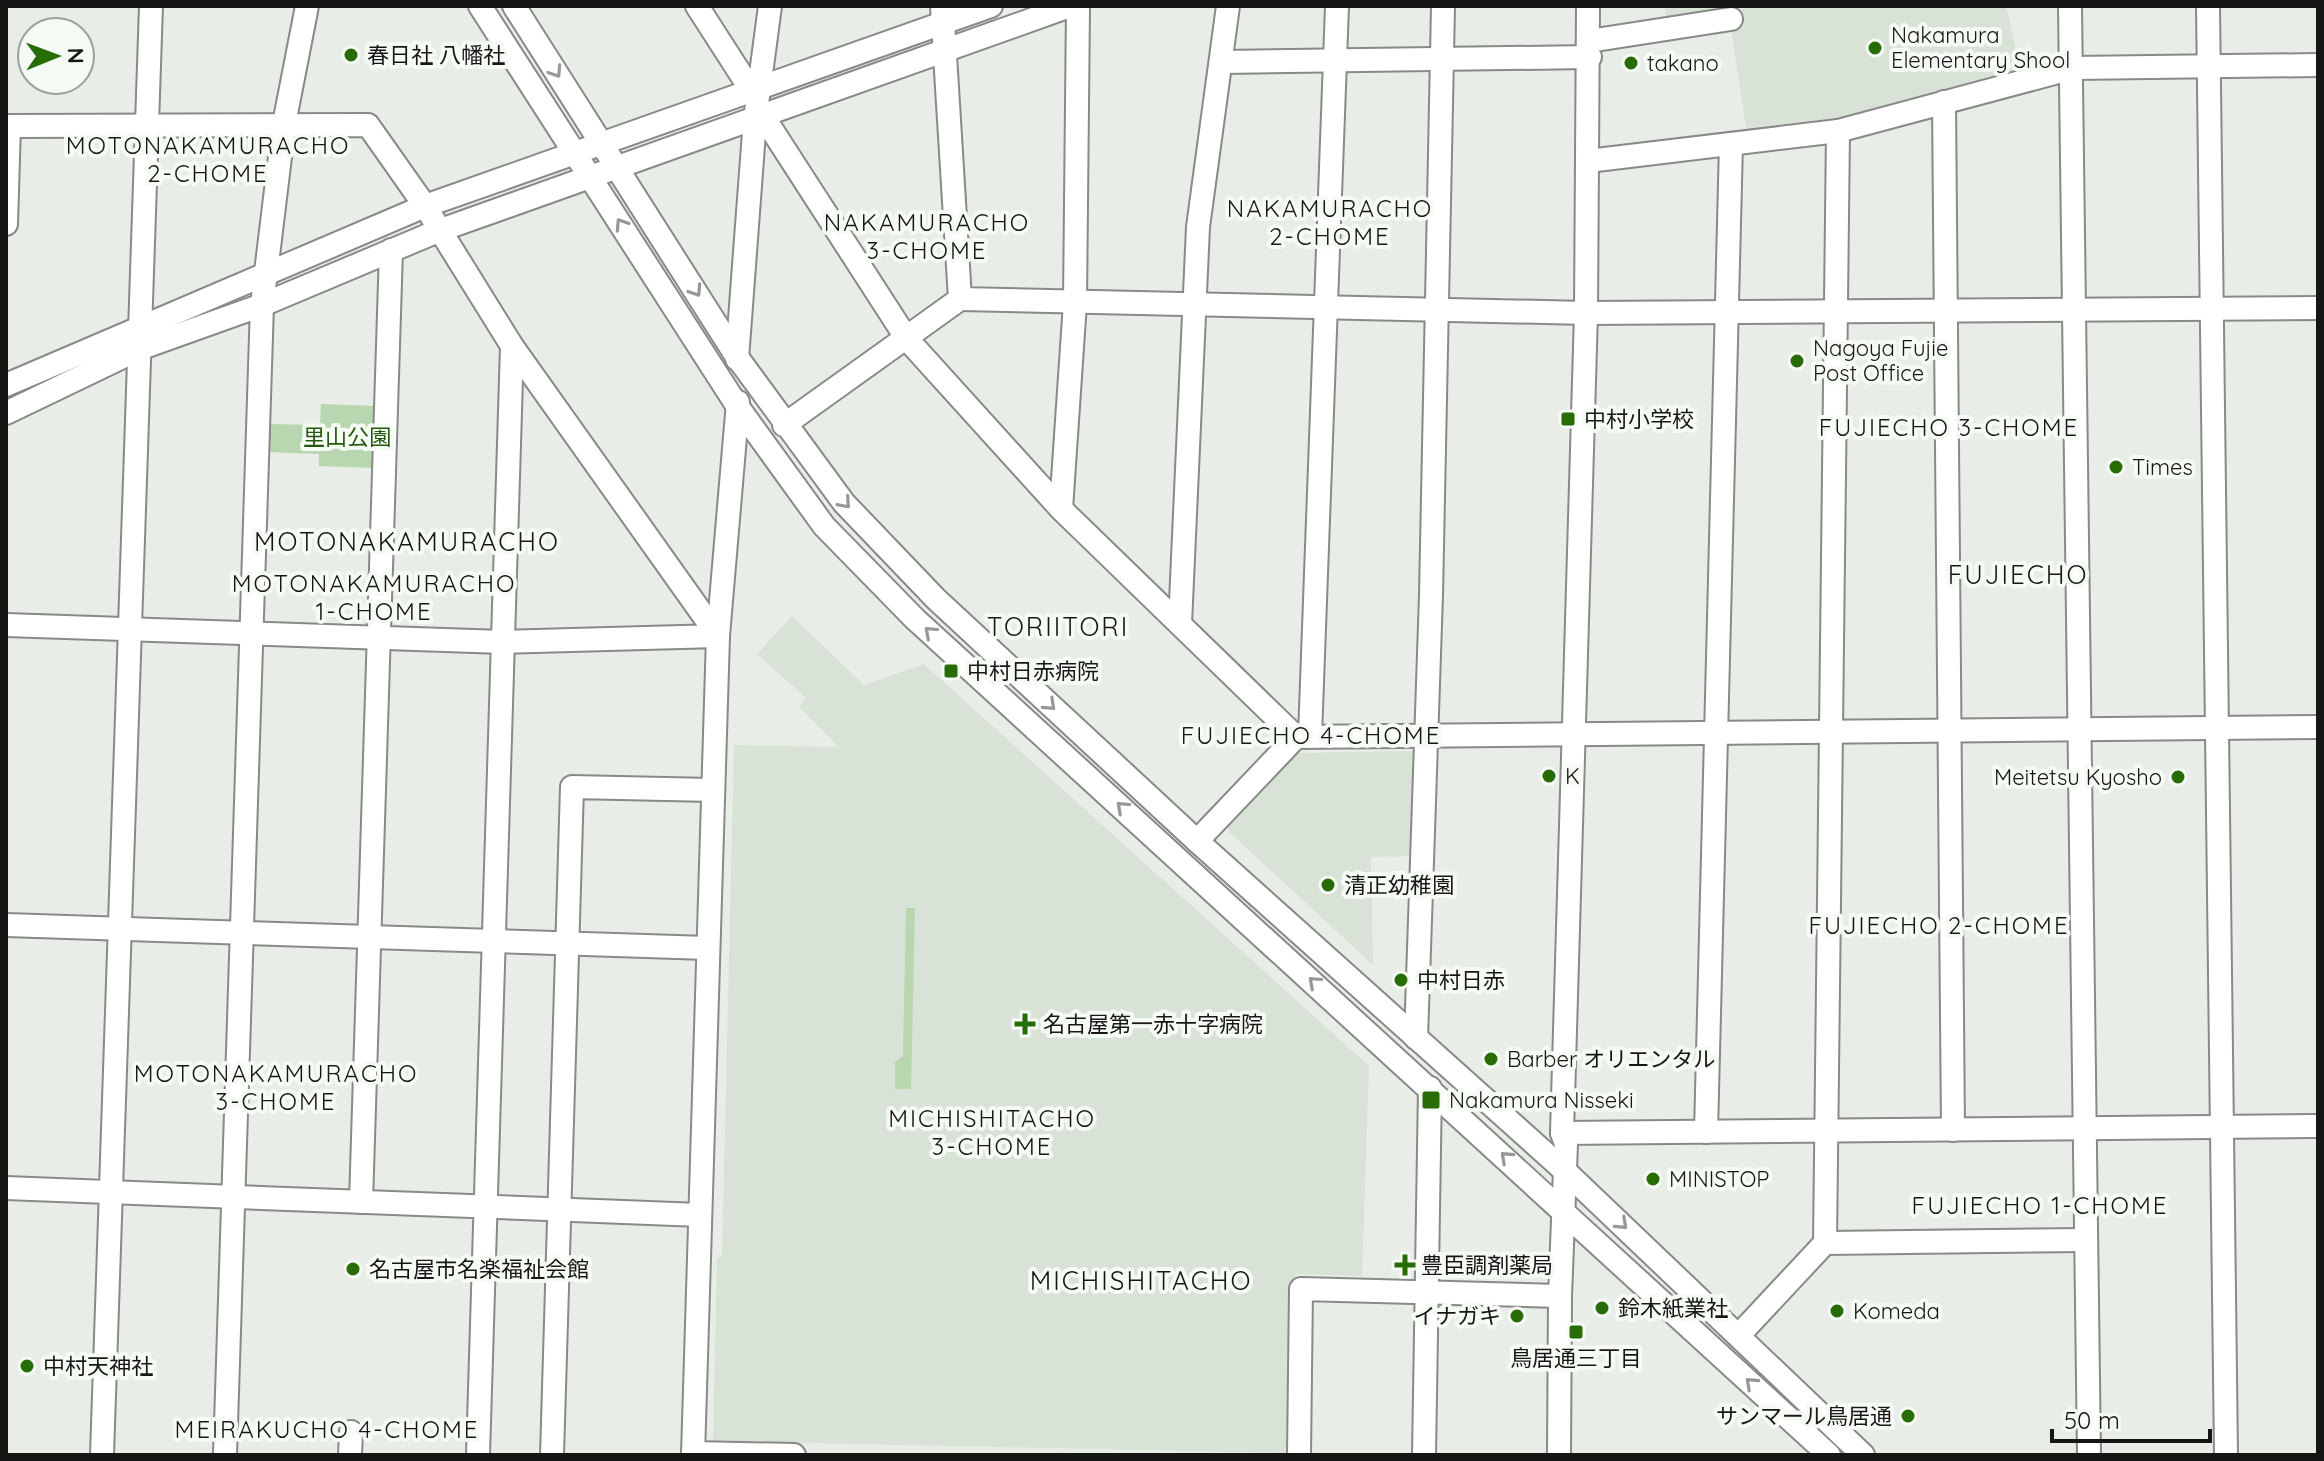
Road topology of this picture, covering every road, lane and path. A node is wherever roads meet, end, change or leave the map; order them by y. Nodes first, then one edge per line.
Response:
1 (151, 6) edge
2 (307, 6) edge
3 (480, 6) edge
4 (514, 6) edge
5 (697, 6) edge
6 (770, 6) edge
7 (991, 6) edge
8 (1070, 6) edge
9 (1078, 6) edge
10 (1228, 6) edge
11 (1337, 6) edge
12 (1443, 6) edge
13 (1588, 6) edge
14 (2070, 6) edge
15 (2208, 6) edge
16 (942, 15) edge
17 (1731, 19) dead end
18 (1589, 49) junction
19 (942, 51) junction
20 (1442, 59) junction
21 (1335, 61) junction
22 (1222, 62) junction
23 (2318, 65) edge
24 (2208, 67) junction
25 (2073, 68) junction
26 (756, 88) junction
27 (1944, 102) junction
28 (759, 117) junction
29 (284, 124) junction
30 (146, 125) junction
31 (8, 126) edge
32 (1838, 131) junction
33 (602, 144) junction
34 (1731, 144) junction
35 (578, 154) junction
36 (1588, 161) junction
37 (616, 167) junction
38 (590, 176) junction
39 (425, 206) junction
40 (6, 224) edge
41 (438, 231) junction
42 (391, 250) junction
43 (265, 276) junction
44 (960, 299) junction
45 (1075, 303) junction
46 (262, 305) junction
47 (1193, 305) junction
48 (1327, 308) junction
49 (2318, 308) edge
50 (2211, 309) junction
51 (2076, 310) junction
52 (1435, 312) junction
53 (1946, 312) junction
54 (1586, 313) junction
55 (1727, 313) junction
56 (1835, 313) junction
57 (139, 339) junction
58 (907, 339) junction
59 (512, 346) junction
60 (737, 357) junction
61 (6, 385) edge
62 (738, 407) junction
63 (6, 413) edge
64 (784, 425) junction
65 (1061, 509) junction
66 (1180, 624) junction
67 (6, 625) edge
68 (130, 629) junction
69 (251, 633) junction
70 (718, 636) junction
71 (379, 638) junction
72 (503, 642) junction
73 (2318, 727) edge
74 (2217, 728) junction
75 (2081, 729) junction
76 (1950, 730) junction
77 (1829, 731) junction
78 (1716, 732) junction
79 (1576, 733) junction
80 (1427, 735) junction
81 (1303, 736) junction
82 (713, 790) junction
83 (1197, 841) junction
84 (6, 925) edge
85 (120, 928) junction
86 (242, 932) junction
87 (369, 936) junction
88 (493, 940) junction
89 (566, 943) junction
90 (707, 948) junction
91 (1416, 1038) junction
92 (1430, 1088) junction
93 (2318, 1126) edge
94 (2222, 1127) junction
95 (2085, 1128) junction
96 (1953, 1130) junction
97 (1824, 1131) junction
98 (1706, 1132) junction
99 (1562, 1133) junction
100 (1565, 1171) junction
101 (6, 1188) edge
102 (111, 1192) junction
103 (233, 1197) junction
104 (361, 1202) junction
105 (485, 1206) junction
106 (559, 1209) junction
107 (1563, 1210) junction
108 (700, 1215) junction
109 (2086, 1240) junction
110 (1825, 1243) junction
111 (1427, 1291) junction
112 (1560, 1296) junction
113 (1739, 1335) junction
114 (351, 1432) dead end
115 (693, 1454) edge
116 (102, 1455) edge
117 (225, 1455) edge
118 (350, 1455) edge
119 (478, 1455) edge
120 (552, 1455) edge
121 (794, 1455) edge
122 (1299, 1455) edge
123 (1424, 1455) edge
124 (1559, 1455) edge
125 (1829, 1455) edge
126 (1863, 1455) edge
127 (2089, 1455) edge
128 (2226, 1455) edge

1 - 30 street
2 - 29 street
3 - 35 street
4 -> 33 street
5 - 26 street
6 - 26 street
7 - 16 street
8 - 19 street
9 - 45 street
10 - 22 street
11 - 21 street
12 - 20 street
13 - 18 street
14 - 25 street
15 - 24 street
16 - 19 street
16 - 26 street
17 - 18 street
18 - 20 street
18 - 36 street
19 - 28 street
19 - 44 street
20 - 21 street
20 - 52 street
21 - 22 street
21 - 48 street
22 - 47 street
23 - 24 street
24 - 25 street
24 - 50 street
25 - 27 street
25 - 51 street
26 - 28 street
26 - 33 street
27 - 32 street
27 - 53 street
28 - 37 street
28 - 58 street
28 - 60 street
29 - 30 street
29 - 39 street
29 - 43 street
30 - 31 street
30 - 57 street
31 - 40 street
32 - 34 street
32 - 56 street
33 - 35 street
33 - 37 street
34 - 36 street
34 - 55 street
35 - 38 street
35 - 39 street
36 - 54 street
37 - 38 street
37 -> 60 street
38 - 41 street
62 -> 38 street
39 - 41 street
39 - 43 street
41 - 42 street
41 - 59 street
42 - 46 street
42 - 71 street
43 - 46 street
43 - 57 street
44 - 45 street
44 - 58 street
45 - 47 street
45 - 65 street
46 - 57 street
46 - 69 street
47 - 48 street
47 - 66 street
48 - 52 street
48 - 81 street
49 - 50 street
50 - 51 street
50 - 74 street
51 - 53 street
51 - 75 street
52 - 54 street
52 - 80 street
53 - 56 street
53 - 76 street
54 - 55 street
54 - 79 street
55 - 56 street
55 - 78 street
56 - 77 street
57 - 61 street
57 - 63 street
57 - 68 street
58 - 64 street
58 - 65 street
59 - 70 street
59 - 72 street
60 - 62 street
60 - 64 street
62 - 70 street
92 -> 62 street
64 -> 83 street
65 - 66 street
66 - 81 street
67 - 68 street
68 - 69 street
68 - 85 street
69 - 71 street
69 - 86 street
70 - 72 street
70 - 82 street
71 - 72 street
71 - 87 street
72 - 88 street
73 - 74 street
74 - 75 street
74 - 94 street
75 - 76 street
75 - 95 street
76 - 77 street
76 - 96 street
77 - 78 street
77 - 97 street
78 - 79 street
78 - 98 street
79 - 80 street
79 - 99 street
80 - 81 street
80 - 91 street
81 - 83 street
82 - 89 street
82 - 90 street
83 - 91 street
84 - 85 street
85 - 86 street
85 - 102 street
86 - 87 street
86 - 103 street
87 - 88 street
87 - 104 street
88 - 89 street
88 - 105 street
89 - 90 street
89 - 106 street
90 - 108 street
91 - 100 street
107 -> 92 street
92 - 111 street
93 - 94 street
94 - 95 street
94 - 128 street
95 - 96 street
95 - 109 street
96 - 97 street
97 - 98 street
97 - 110 street
98 - 99 street
99 - 100 street
100 - 107 street
100 -> 113 street
101 - 102 street
102 - 103 street
102 - 116 street
103 - 104 street
103 - 117 street
104 - 105 street
105 - 106 street
105 - 119 street
106 - 108 street
106 - 120 street
107 - 112 street
125 -> 107 street
108 - 115 street
109 - 110 street
109 - 127 street
110 - 113 street
111 - 112 street
111 - 122 street
111 - 123 street
112 - 124 street
113 - 126 street
114 - 118 street
115 - 121 street

